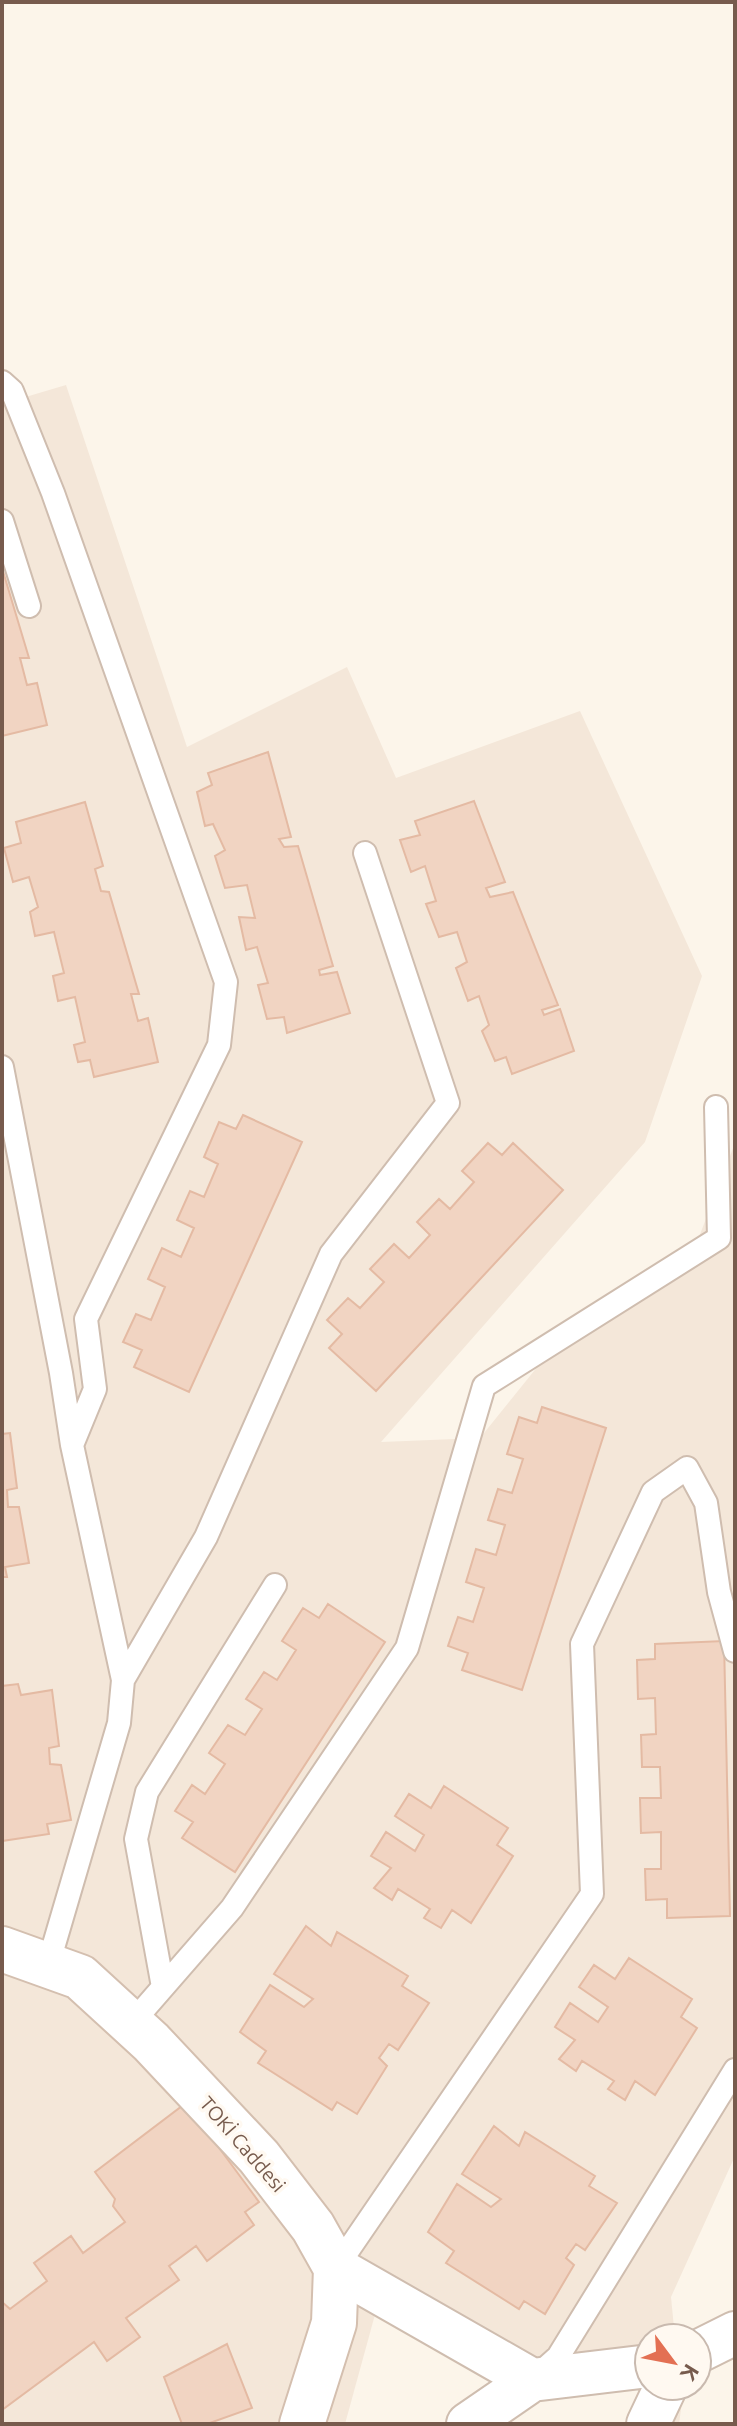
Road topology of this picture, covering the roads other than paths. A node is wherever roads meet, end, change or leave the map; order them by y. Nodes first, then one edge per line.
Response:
1 (2, 382) edge
2 (2, 521) edge
3 (29, 606) dead end
4 (365, 853) dead end
5 (2, 1067) edge
6 (716, 1107) dead end
7 (72, 1445) junction
8 (275, 1585) dead end
9 (735, 1651) edge
10 (123, 1680) junction
11 (2, 1949) edge
12 (48, 1965) junction
13 (163, 1987) junction
14 (131, 2024) junction
15 (735, 2070) edge
16 (336, 2268) junction
17 (735, 2333) edge
18 (713, 2344) edge
19 (633, 2368) edge
20 (532, 2380) junction
21 (658, 2402) edge
22 (302, 2424) edge
23 (468, 2424) edge
24 (648, 2424) edge

1 - 7 lane
2 - 3 lane
4 - 10 lane
5 - 7 lane
6 - 13 lane
7 - 10 lane
8 - 13 lane
9 - 16 lane
10 - 12 lane
11 - 12 street, TOKİ Caddesi
12 - 14 street, TOKİ Caddesi
13 - 14 lane
14 - 16 street, TOKİ Caddesi
15 - 20 lane
16 - 20 street
16 - 22 street
17 - 18 street
19 - 20 street
20 - 23 street
21 - 24 street

